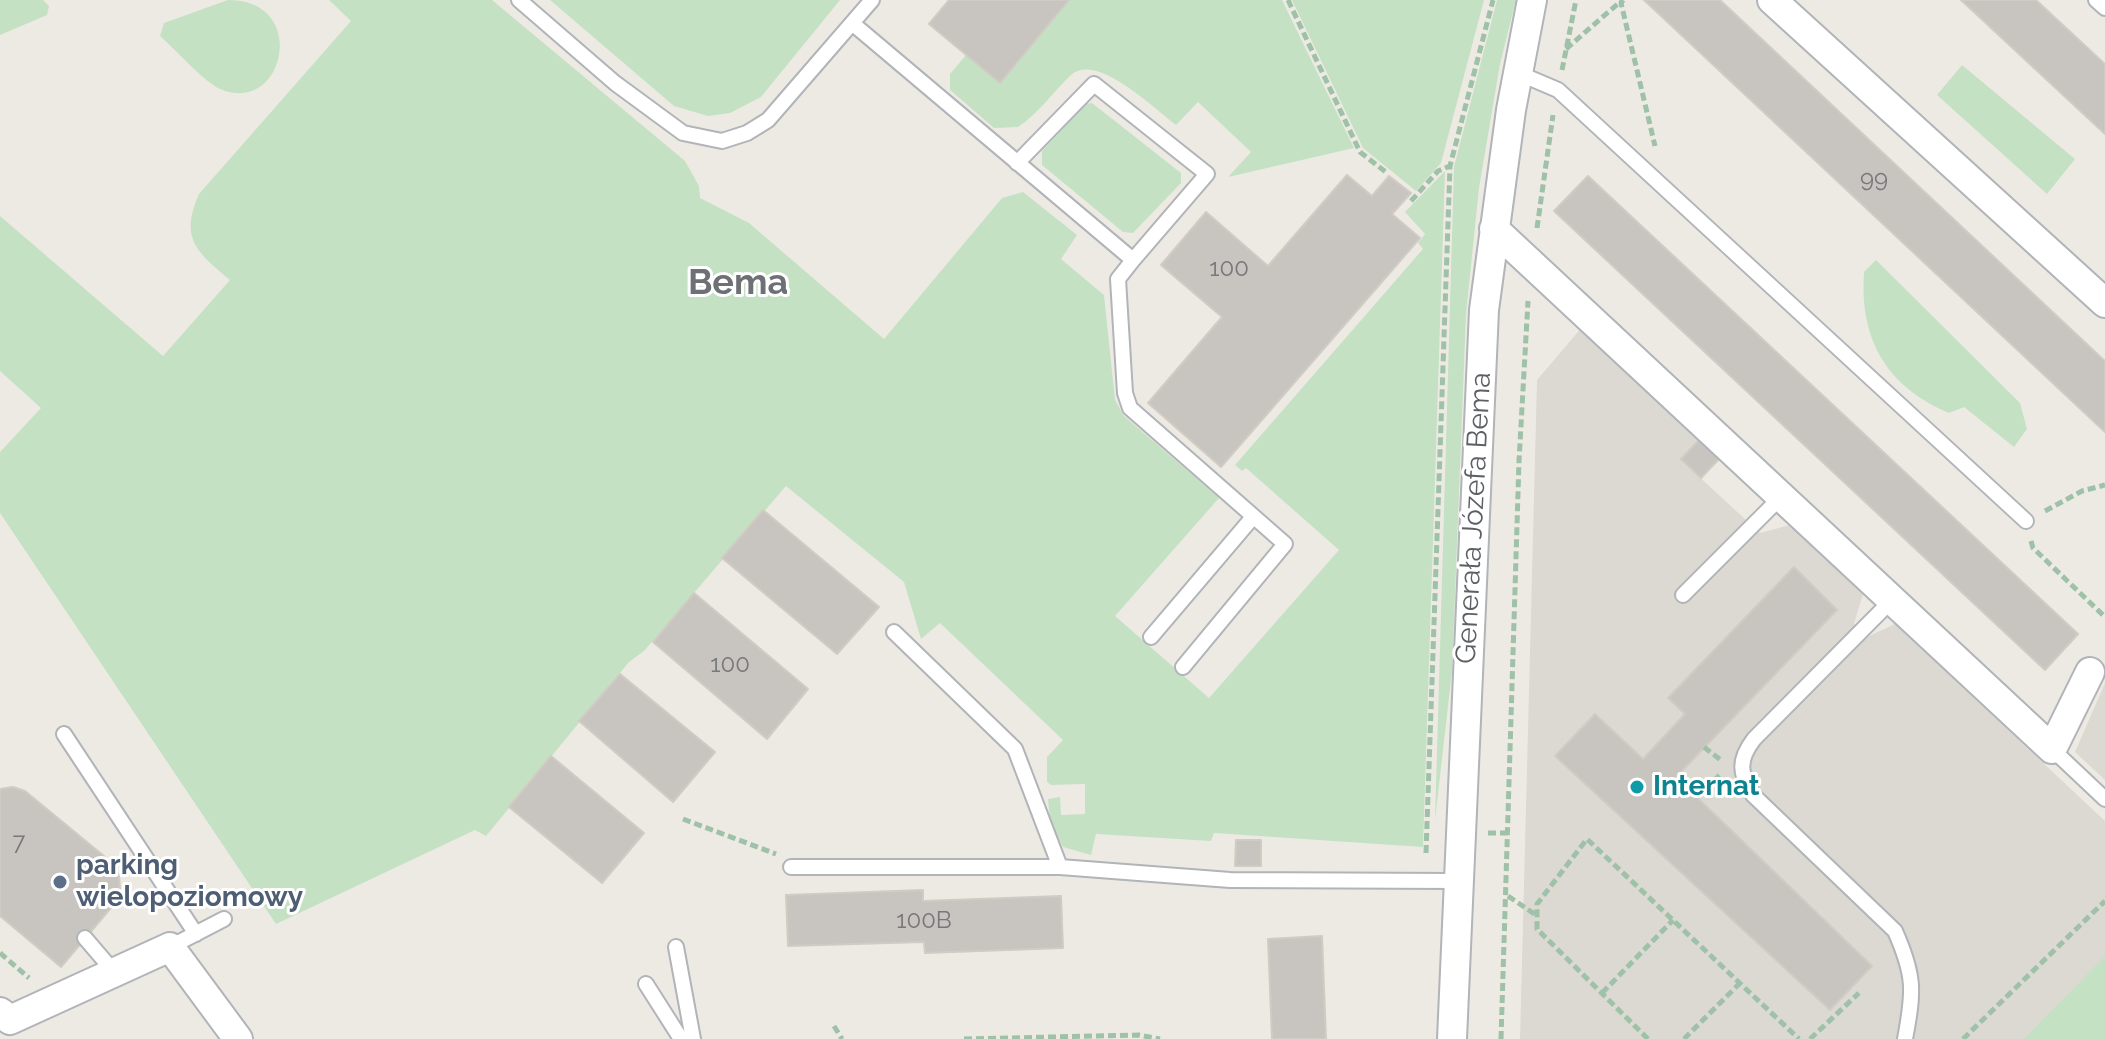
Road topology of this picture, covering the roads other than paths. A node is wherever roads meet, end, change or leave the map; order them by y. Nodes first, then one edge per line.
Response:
1 (519, 0) edge
2 (872, 0) edge
3 (1532, 0) edge
4 (1772, 0) edge
5 (2096, 0) edge
6 (2105, 8) edge
7 (852, 23) junction
8 (1518, 73) junction
9 (1017, 163) junction
10 (1494, 229) junction
11 (1133, 260) junction
12 (2105, 303) edge
13 (1781, 497) junction
14 (1253, 517) junction
15 (2026, 521) road end
16 (1683, 595) dead end
17 (1892, 600) junction
18 (894, 632) dead end
19 (1151, 637) dead end
20 (1183, 667) dead end
21 (2090, 672) dead end
22 (64, 734) dead end
23 (2052, 749) junction
24 (2105, 799) edge
25 (791, 867) road end
26 (1060, 867) junction
27 (1457, 881) junction
28 (224, 919) dead end
29 (196, 934) junction
30 (85, 938) dead end
31 (170, 947) junction
32 (676, 947) dead end
33 (115, 973) junction
34 (646, 984) dead end
35 (0, 1012) edge
36 (238, 1039) edge
37 (681, 1039) edge
38 (693, 1039) edge
39 (1452, 1039) edge
40 (1905, 1039) edge

1 - 7 lane
2 - 7 lane
3 - 8 street, Generała Józefa Bema
4 - 12 street
5 - 6 lane
7 - 9 lane
8 - 10 street, Generała Józefa Bema
8 - 15 lane
9 - 11 lane
9 - 11 lane
10 - 13 street
10 - 27 street, Generała Józefa Bema
11 - 14 lane
13 - 16 lane
13 - 17 street
14 - 19 lane
14 - 20 lane
17 - 23 street
17 - 40 lane
18 - 26 lane
21 - 23 street
22 - 29 lane
23 - 24 lane
25 - 26 lane
26 - 27 lane
27 - 39 street, Generała Józefa Bema
28 - 29 lane
29 - 31 lane
30 - 33 lane
31 - 33 street
31 - 36 street
32 - 38 lane
33 - 35 street
34 - 37 lane

